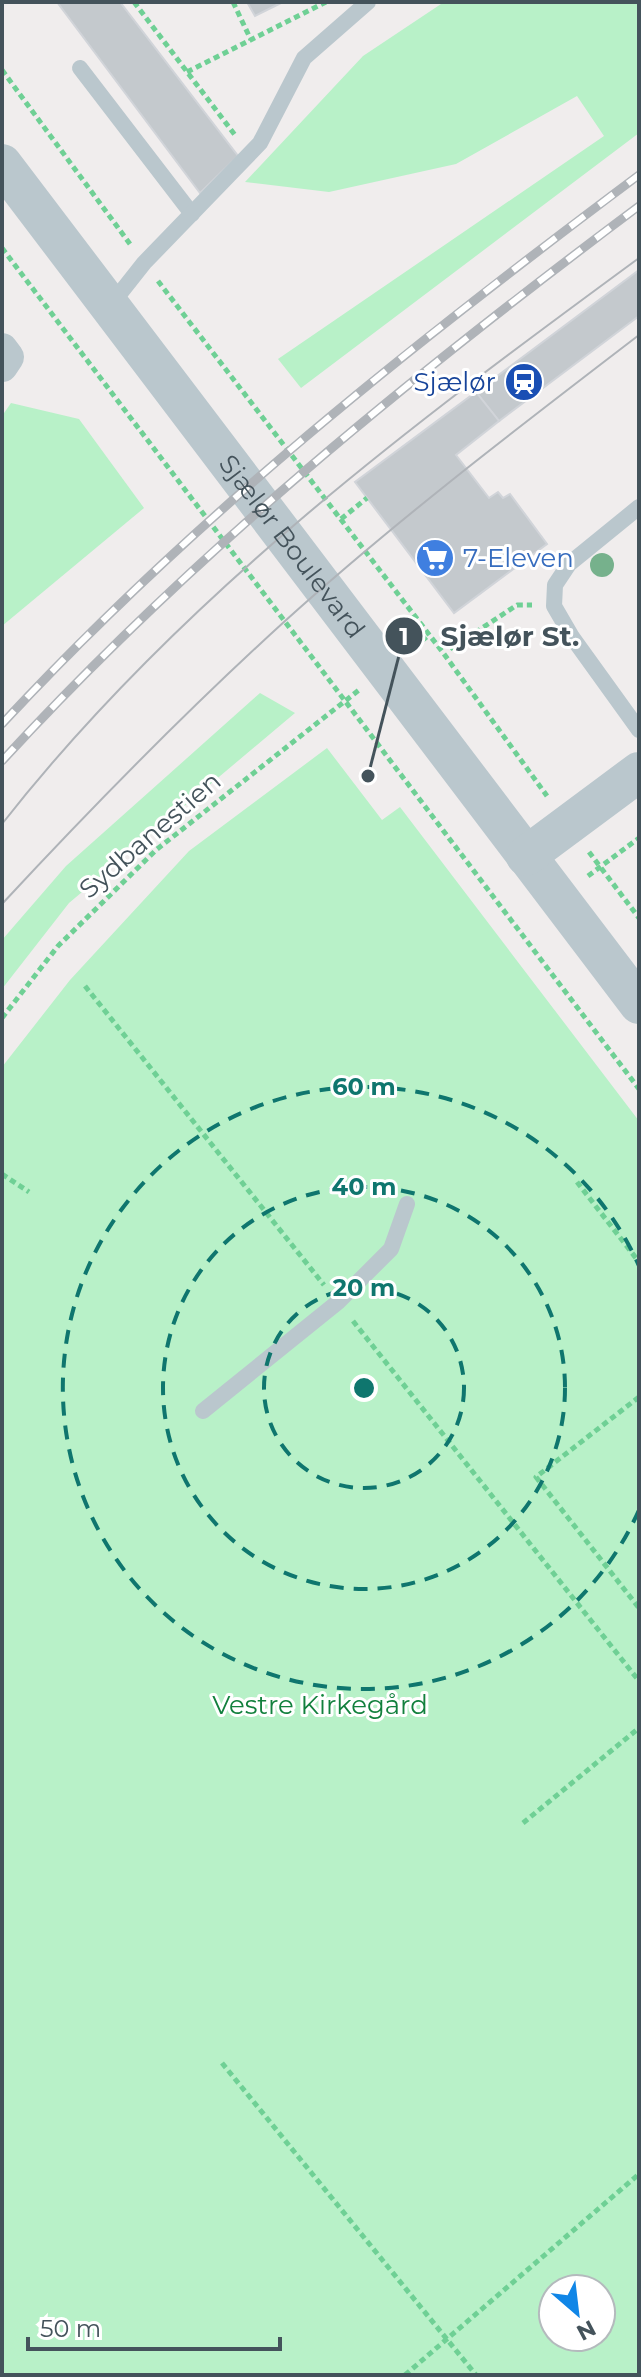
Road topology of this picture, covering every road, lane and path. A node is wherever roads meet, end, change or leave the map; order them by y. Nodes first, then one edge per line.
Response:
1 (134, 2) edge
2 (233, 2) edge
3 (327, 2) edge
4 (368, 2) edge
5 (251, 40) junction
6 (80, 68) dead end
7 (2, 70) edge
8 (187, 72) junction
9 (249, 154) junction
10 (2, 164) edge
11 (192, 214) junction
12 (2, 248) edge
13 (144, 263) junction
14 (110, 306) junction
15 (367, 498) dead end
16 (639, 507) edge
17 (341, 519) junction
18 (554, 606) junction
19 (450, 649) dead end
20 (344, 701) junction
21 (639, 730) edge
22 (639, 772) edge
23 (569, 825) junction
24 (526, 856) junction
25 (639, 918) edge
26 (85, 986) dead end
27 (639, 1004) edge
28 (2, 1018) edge
29 (639, 1089) edge
30 (2, 1174) edge
31 (577, 1182) dead end
32 (29, 1192) dead end
33 (407, 1204) dead end
34 (639, 1262) edge
35 (338, 1302) junction
36 (639, 1397) edge
37 (203, 1411) dead end
38 (639, 1608) edge
39 (639, 1681) edge
40 (639, 1728) edge
41 (523, 1823) dead end
42 (222, 2063) dead end
43 (639, 2174) edge
44 (447, 2339) junction
45 (405, 2375) edge
46 (476, 2375) edge

1 - 8 path
2 - 5 path
3 - 5 path
4 - 9 lane
5 - 8 path
6 - 11 lane
7 - 13 path
8 - 9 path
9 - 11 lane
10 - 14 street, Sjælør Boulevard
11 - 13 lane
12 - 20 path
13 - 14 lane
13 - 17 path
14 - 24 street, Sjælør Boulevard
15 - 17 path
16 - 18 lane
17 - 23 path
18 - 19 path
18 - 21 lane
20 - 28 path, Sydbanestien
20 - 29 path
22 - 23 street
23 - 24 street
23 - 25 path
24 - 27 street, Sjælør Boulevard
26 - 35 path
30 - 32 path
31 - 34 path
33 - 35 lane
35 - 37 lane
35 - 39 path
36 - 38 path
40 - 41 path
42 - 44 path
43 - 44 path
44 - 45 path
44 - 46 path

